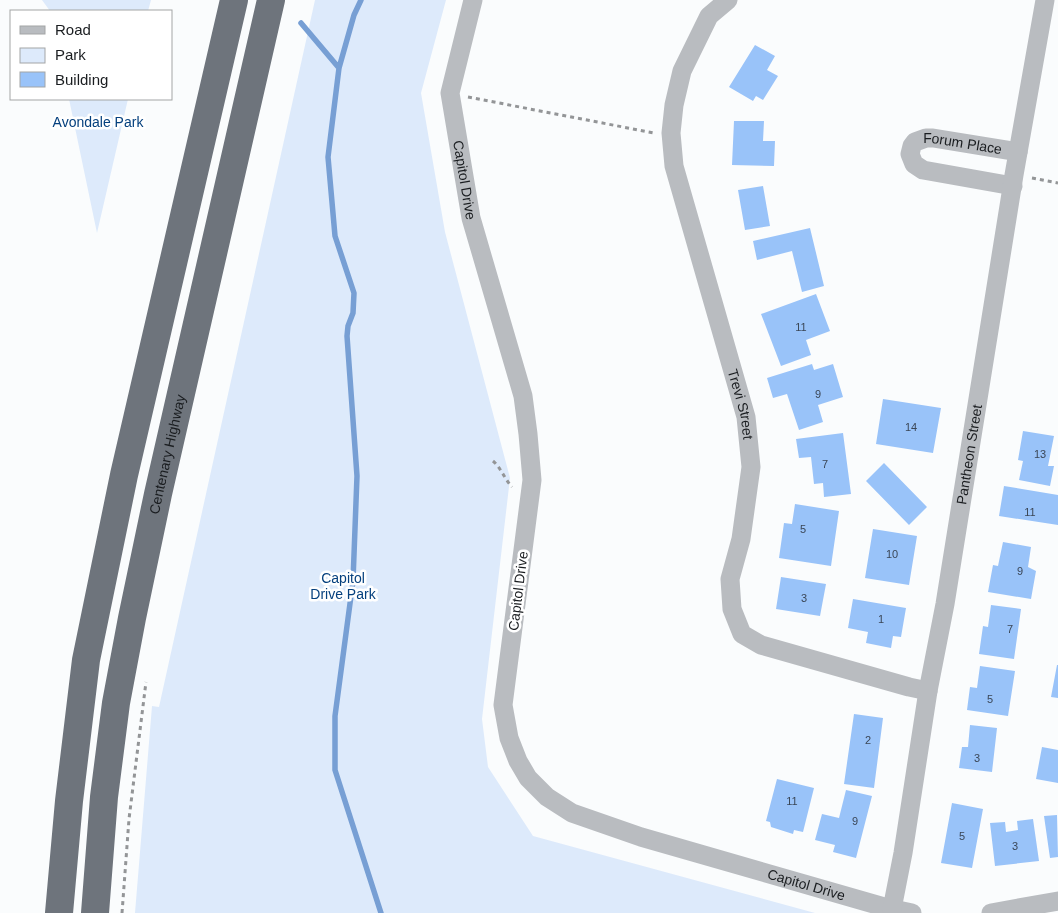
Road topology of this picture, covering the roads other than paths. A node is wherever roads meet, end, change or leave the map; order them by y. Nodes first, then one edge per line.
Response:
1 (234, 0) edge
2 (271, 0) edge
3 (473, 0) edge
4 (728, 0) edge
5 (1045, 0) edge
6 (1018, 152) junction
7 (1013, 180) junction
8 (928, 690) junction
9 (1058, 900) edge
10 (892, 909) junction
11 (59, 913) edge
12 (94, 913) edge
13 (912, 913) edge
14 (991, 913) edge

1 - 11 highway
2 - 12 highway, Centenary Highway
3 - 10 street, Capitol Drive
4 - 8 street, Trevi Street
5 - 6 street, Pantheon Street
6 - 7 street, Pantheon Street
6 - 7 street, Forum Place
7 - 8 street, Pantheon Street
8 - 10 street, Pantheon Street
9 - 14 street
10 - 13 street, Capitol Drive

